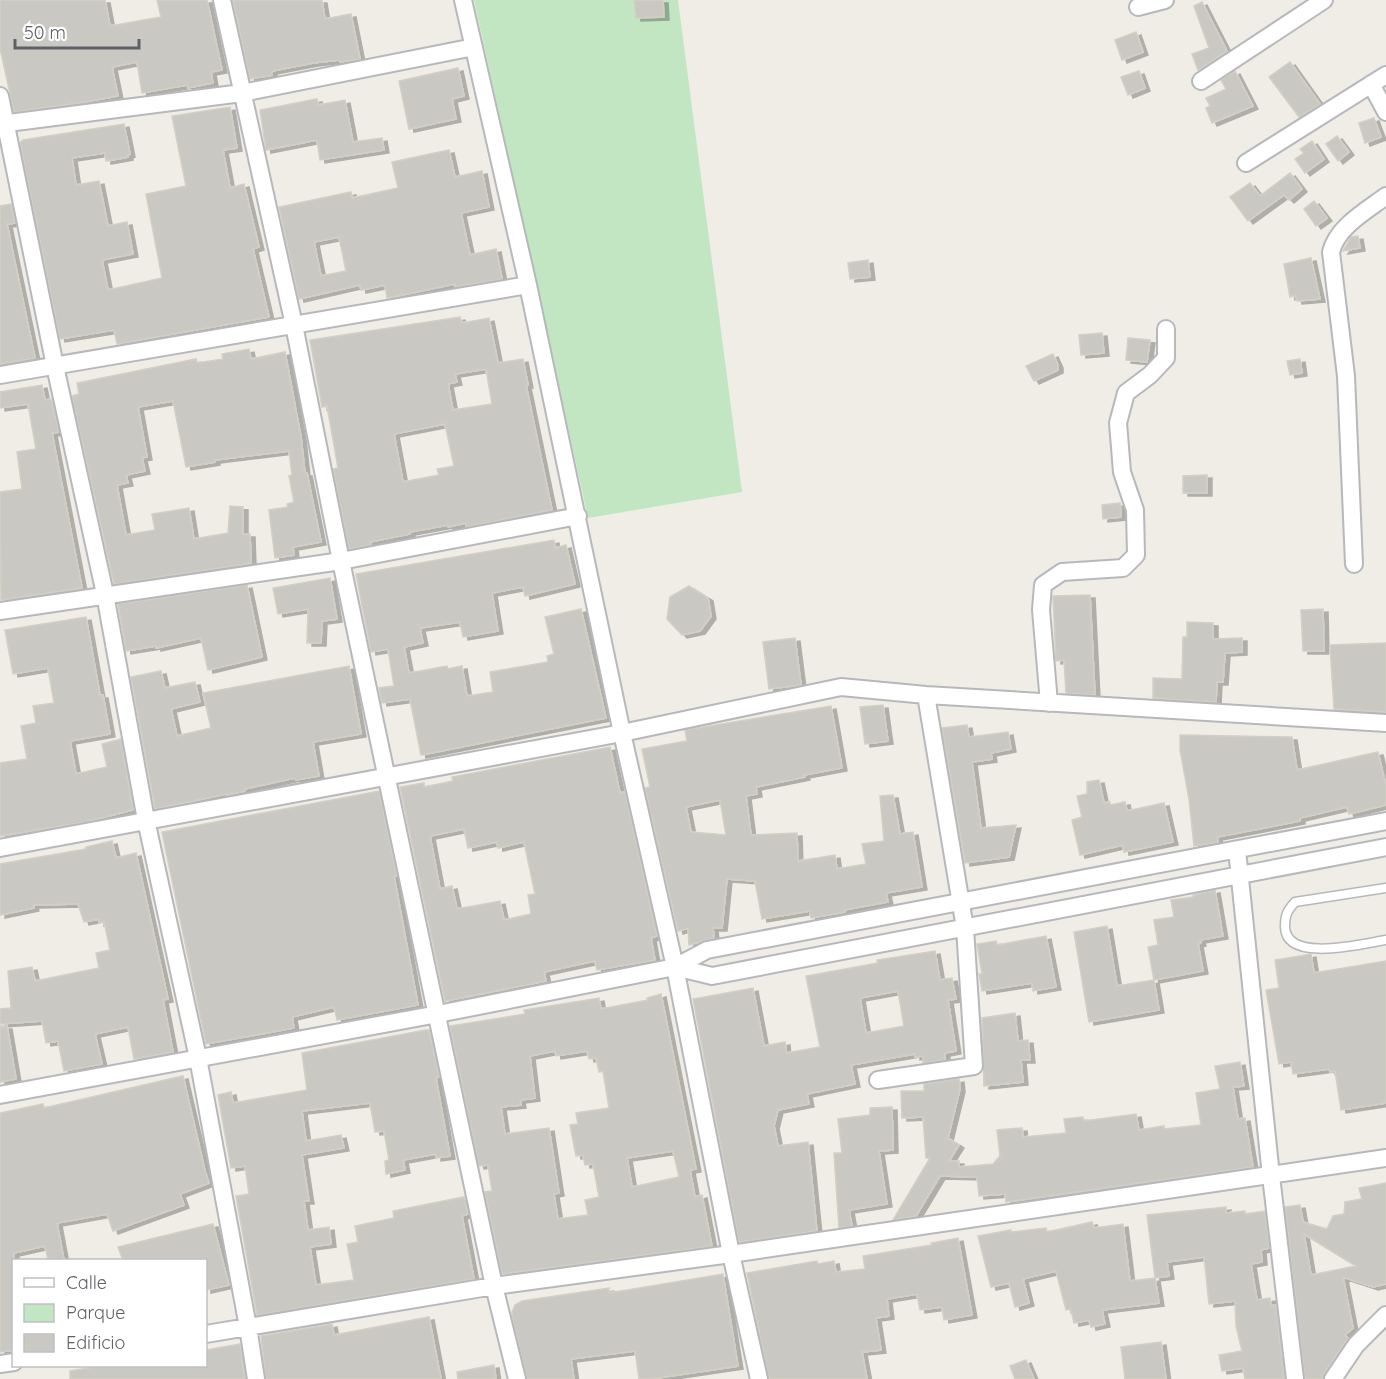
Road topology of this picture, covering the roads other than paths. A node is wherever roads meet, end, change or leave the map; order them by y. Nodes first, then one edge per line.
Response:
1 (222, 0) edge
2 (463, 0) edge
3 (1165, 0) edge
4 (1324, 0) edge
5 (1138, 7) dead end
6 (474, 47) junction
7 (1386, 75) edge
8 (1201, 81) dead end
9 (1371, 84) junction
10 (243, 93) junction
11 (0, 96) edge
12 (1386, 112) edge
13 (3, 124) edge
14 (1246, 164) dead end
15 (1386, 196) edge
16 (528, 285) junction
17 (294, 325) junction
18 (1166, 329) dead end
19 (55, 366) junction
20 (0, 375) edge
21 (578, 516) junction
22 (341, 561) junction
23 (1354, 564) dead end
24 (105, 594) junction
25 (0, 610) edge
26 (926, 695) junction
27 (1049, 703) junction
28 (1386, 723) edge
29 (622, 733) junction
30 (387, 775) junction
31 (146, 820) junction
32 (1386, 821) edge
33 (1386, 847) edge
34 (0, 848) edge
35 (1237, 849) junction
36 (1241, 875) junction
37 (1386, 888) edge
38 (960, 903) junction
39 (965, 928) junction
40 (1386, 940) edge
41 (675, 968) junction
42 (438, 1014) junction
43 (198, 1058) junction
44 (878, 1080) dead end
45 (0, 1095) edge
46 (1386, 1158) edge
47 (1271, 1176) junction
48 (731, 1254) junction
49 (494, 1286) junction
50 (1386, 1315) edge
51 (248, 1328) junction
52 (207, 1334) edge
53 (256, 1379) edge
54 (517, 1379) edge
55 (759, 1379) edge
56 (1295, 1379) edge
57 (1333, 1379) edge

1 - 10 street
2 - 6 street
3 - 5 street
4 - 8 street
6 - 10 street
6 - 16 street
7 - 9 street
9 - 12 street
9 - 14 street
10 - 13 street
10 - 17 street
11 - 13 street
13 - 19 street
15 - 23 street
16 - 17 street
16 - 21 street
17 - 19 street
17 - 22 street
18 - 27 street
19 - 20 street
19 - 24 street
21 - 22 street
21 - 29 street
22 - 24 street
22 - 30 street
24 - 25 street
24 - 31 street
26 - 27 street
26 - 29 street
26 - 38 street
27 - 28 street
29 - 30 street
29 - 41 street
30 - 31 street
30 - 42 street
31 - 34 street
31 - 43 street
32 - 35 street
33 - 36 street
35 - 36 street
35 - 38 street
36 - 39 street
36 - 47 street
37 - 40 lane
38 - 39 street
38 - 41 street
39 - 41 street
39 - 44 street
41 - 42 street
41 - 48 street
42 - 43 street
42 - 49 street
43 - 45 street
43 - 51 street
46 - 47 street
47 - 48 street
47 - 56 street
48 - 49 street
48 - 55 street
49 - 51 street
49 - 54 street
50 - 57 street
51 - 52 street
51 - 53 street

